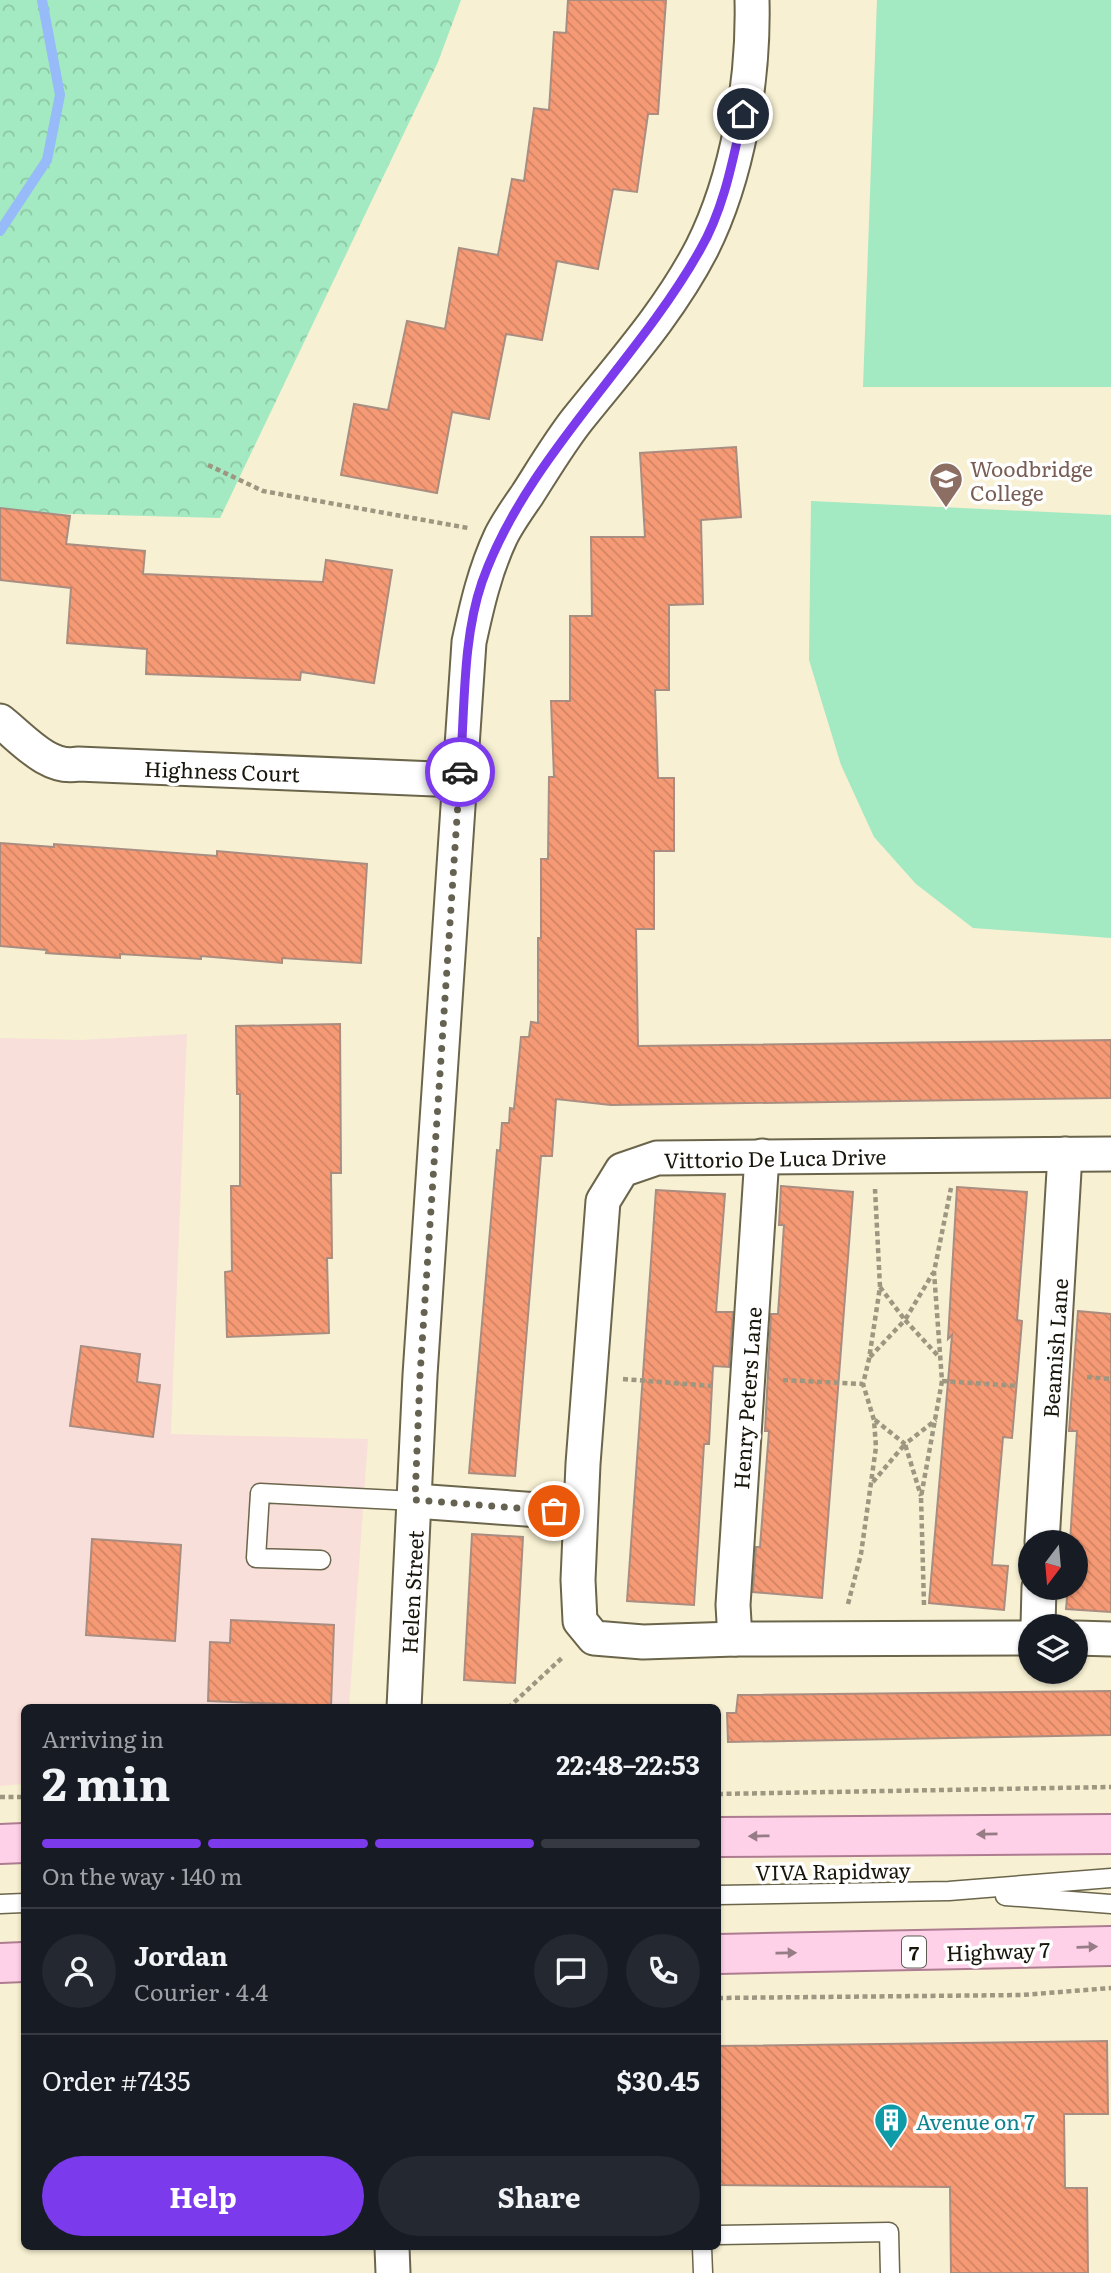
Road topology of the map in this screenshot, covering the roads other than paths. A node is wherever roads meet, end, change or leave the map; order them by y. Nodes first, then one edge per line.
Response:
1 (752, 0) edge
2 (0, 722) edge
3 (459, 780) junction
4 (1065, 1154) junction
5 (1111, 1154) edge
6 (762, 1156) junction
7 (415, 1500) junction
8 (580, 1513) junction
9 (1043, 1530) edge
10 (321, 1560) dead end
11 (1018, 1638) edge
12 (1088, 1638) edge
13 (735, 1639) junction
14 (1111, 1639) edge
15 (404, 1704) edge
16 (1111, 1834) edge
17 (721, 1837) edge
18 (21, 1843) edge
19 (0, 1844) edge
20 (1111, 1878) edge
21 (949, 1891) junction
22 (721, 1895) edge
23 (0, 1903) edge
24 (21, 1903) edge
25 (1111, 1904) edge
26 (1111, 1946) edge
27 (721, 1954) edge
28 (21, 1962) edge
29 (0, 1963) edge
30 (721, 2235) edge
31 (392, 2250) edge
32 (702, 2250) edge
33 (393, 2273) edge
34 (703, 2273) edge
35 (890, 2273) edge

1 - 3 street, Helen Street
2 - 3 street, Highness Court
3 - 7 street, Helen Street
4 - 5 street, Vittorio De Luca Drive
4 - 6 street, Vittorio De Luca Drive
4 - 9 street, Beamish Lane
6 - 8 street, Vittorio De Luca Drive
6 - 13 street, Henry Peters Lane
7 - 8 street
7 - 10 lane
7 - 15 street, Helen Street
8 - 13 street, Vittorio De Luca Drive
11 - 13 street, Vittorio De Luca Drive
12 - 14 street
16 -> 17 main road
18 - 19 main road
20 - 21 lane, VIVA Rapidway
21 - 22 lane, VIVA Rapidway
21 - 25 lane, VIVA Rapidway
23 - 24 lane
27 -> 26 main road, Highway 7 / 7
28 - 29 main road
30 - 35 lane
31 - 33 street
32 - 34 lane

